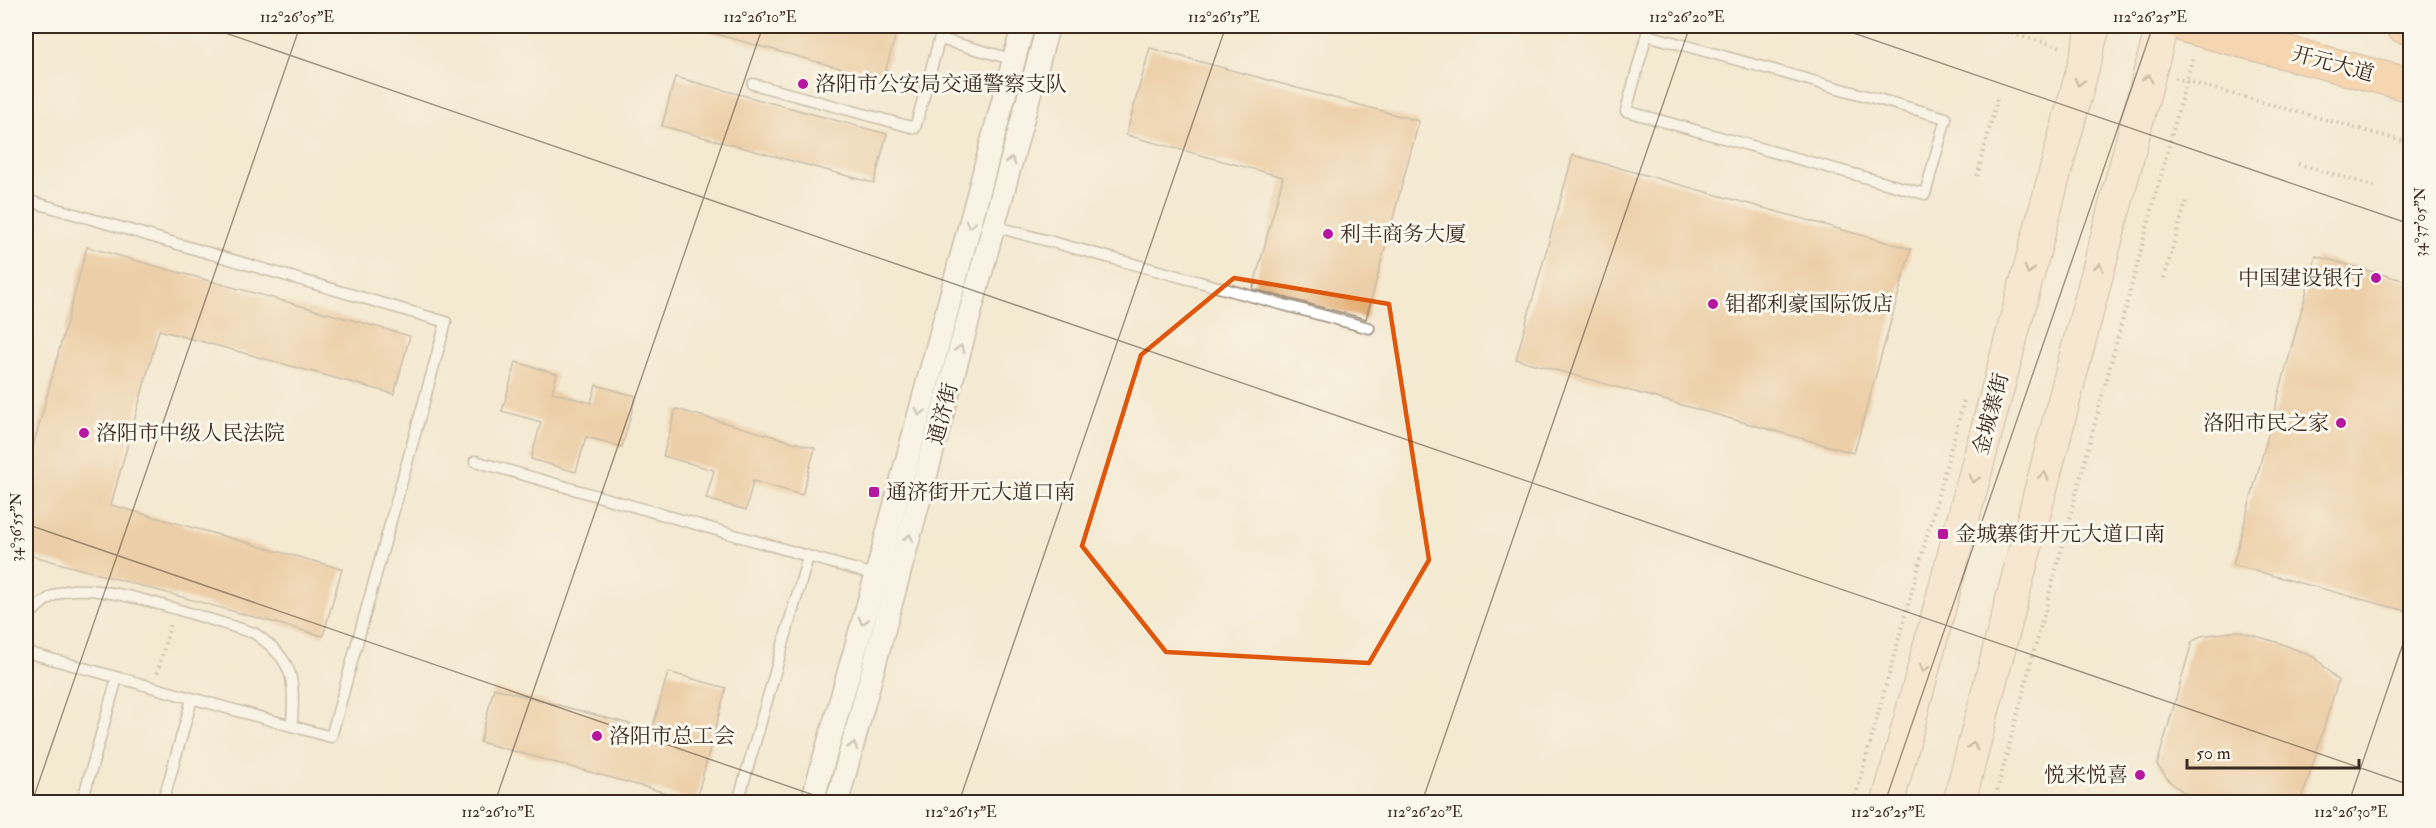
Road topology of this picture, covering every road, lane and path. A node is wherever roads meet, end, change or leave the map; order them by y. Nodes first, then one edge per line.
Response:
1 (944, 26) edge
2 (1023, 26) edge
3 (1048, 26) edge
4 (1983, 26) edge
5 (2162, 26) edge
6 (2402, 26) edge
7 (2192, 27) edge
8 (2410, 28) edge
9 (1648, 31) edge
10 (940, 39) junction
11 (2072, 44) edge
12 (1014, 60) junction
13 (1038, 65) junction
14 (2150, 71) junction
15 (2186, 81) junction
16 (753, 84) dead end
17 (2410, 85) edge
18 (1997, 99) dead end
19 (2410, 143) edge
20 (2298, 164) dead end
21 (1977, 177) dead end
22 (2377, 187) dead end
23 (26, 200) edge
24 (2186, 202) dead end
25 (993, 226) junction
26 (2164, 278) dead end
27 (1369, 328) dead end
28 (1967, 391) dead end
29 (474, 461) dead end
30 (808, 557) junction
31 (887, 579) junction
32 (174, 610) junction
33 (26, 620) edge
34 (26, 652) edge
35 (161, 656) dead end
36 (117, 678) junction
37 (192, 699) junction
38 (292, 726) junction
39 (82, 802) edge
40 (162, 802) edge
41 (738, 802) edge
42 (812, 802) edge
43 (837, 802) edge
44 (1854, 802) edge
45 (1888, 802) edge
46 (1959, 802) edge
47 (1994, 802) edge

1 - 10 lane
2 - 12 street, 通济街
3 - 13 street, 通济街
4 - 11 path
5 - 14 main road
6 - 8 main road
7 - 15 path
7 - 17 main road, 开元大道
9 - 9 lane
10 - 12 lane
10 - 16 lane
11 -> 45 main road, 金城寨街
12 - 13 lane
12 -> 31 street, 通济街
25 -> 13 street, 通济街
14 - 15 path
46 -> 14 main road
15 - 19 path
15 - 47 path
18 - 21 path
20 - 22 path
23 - 38 lane
24 - 26 path
25 - 27 lane
31 -> 25 street, 通济街
28 - 44 path
29 - 30 lane
30 - 31 lane
30 - 41 lane
31 -> 42 street, 通济街
43 -> 31 street, 通济街
32 - 33 lane
32 - 35 path
32 - 38 lane
34 - 36 lane
36 - 37 lane
36 - 39 lane
37 - 38 lane
37 - 40 lane

